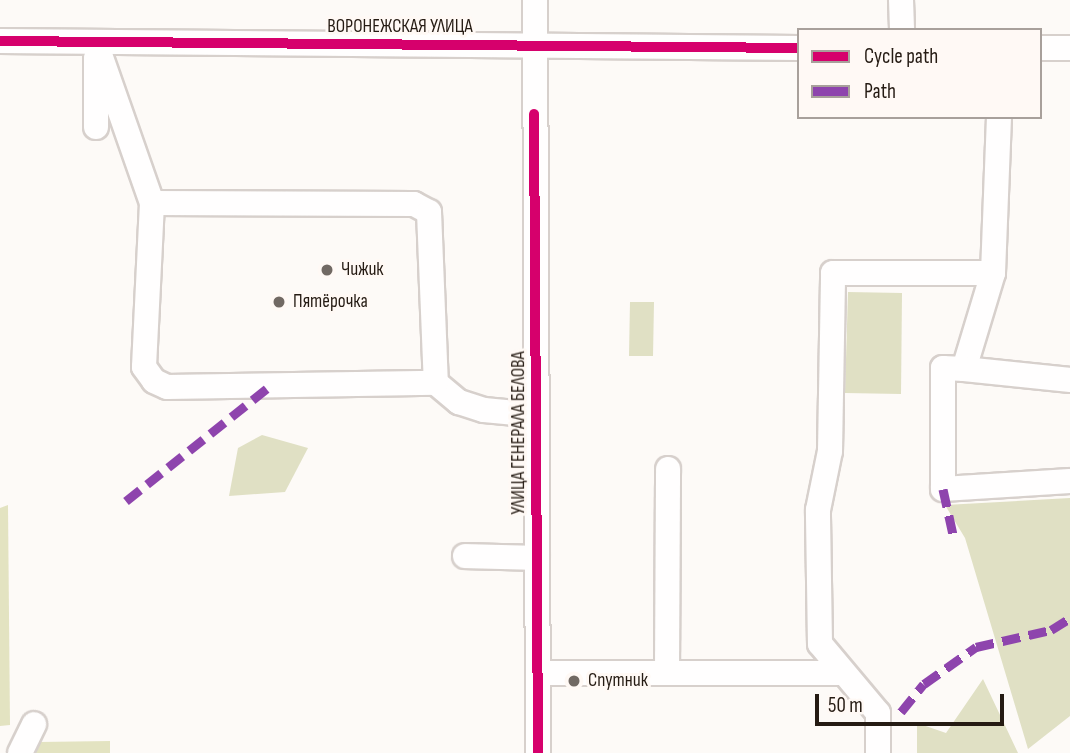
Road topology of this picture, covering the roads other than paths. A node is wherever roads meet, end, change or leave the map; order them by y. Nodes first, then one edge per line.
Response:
1 (535, 0) edge
2 (901, 0) edge
3 (902, 28) edge
4 (0, 41) edge
5 (96, 43) junction
6 (535, 47) junction
7 (797, 48) edge
8 (1042, 48) edge
9 (1070, 48) edge
10 (999, 119) edge
11 (96, 127) dead end
12 (152, 203) junction
13 (993, 273) junction
14 (964, 369) junction
15 (1070, 380) edge
16 (436, 383) junction
17 (537, 415) junction
18 (668, 469) dead end
19 (1070, 481) edge
20 (465, 556) dead end
21 (537, 558) junction
22 (667, 671) junction
23 (538, 673) junction
24 (843, 673) junction
25 (34, 724) dead end
26 (20, 753) edge
27 (538, 753) edge
28 (878, 753) edge

1 - 6 street, УЛИЦА ГЕНЕРАЛА БЕЛОВА
2 - 3 street
4 - 5 street, ВОРОНЕЖСКАЯ УЛИЦА
5 - 6 street, ВОРОНЕЖСКАЯ УЛИЦА
5 - 11 street
5 - 12 street
6 - 7 street, ВОРОНЕЖСКАЯ УЛИЦА
6 - 17 street, УЛИЦА ГЕНЕРАЛА БЕЛОВА
8 - 9 street
10 - 13 street
12 - 16 street
12 - 16 street
13 - 14 street
13 - 24 street
14 - 15 street
14 - 19 street
16 - 17 street
17 - 21 street, УЛИЦА ГЕНЕРАЛА БЕЛОВА
18 - 22 street
20 - 21 street
21 - 23 street, УЛИЦА ГЕНЕРАЛА БЕЛОВА
22 - 23 street
22 - 24 street
23 - 27 street, УЛИЦА ГЕНЕРАЛА БЕЛОВА
24 - 28 street
25 - 26 street

